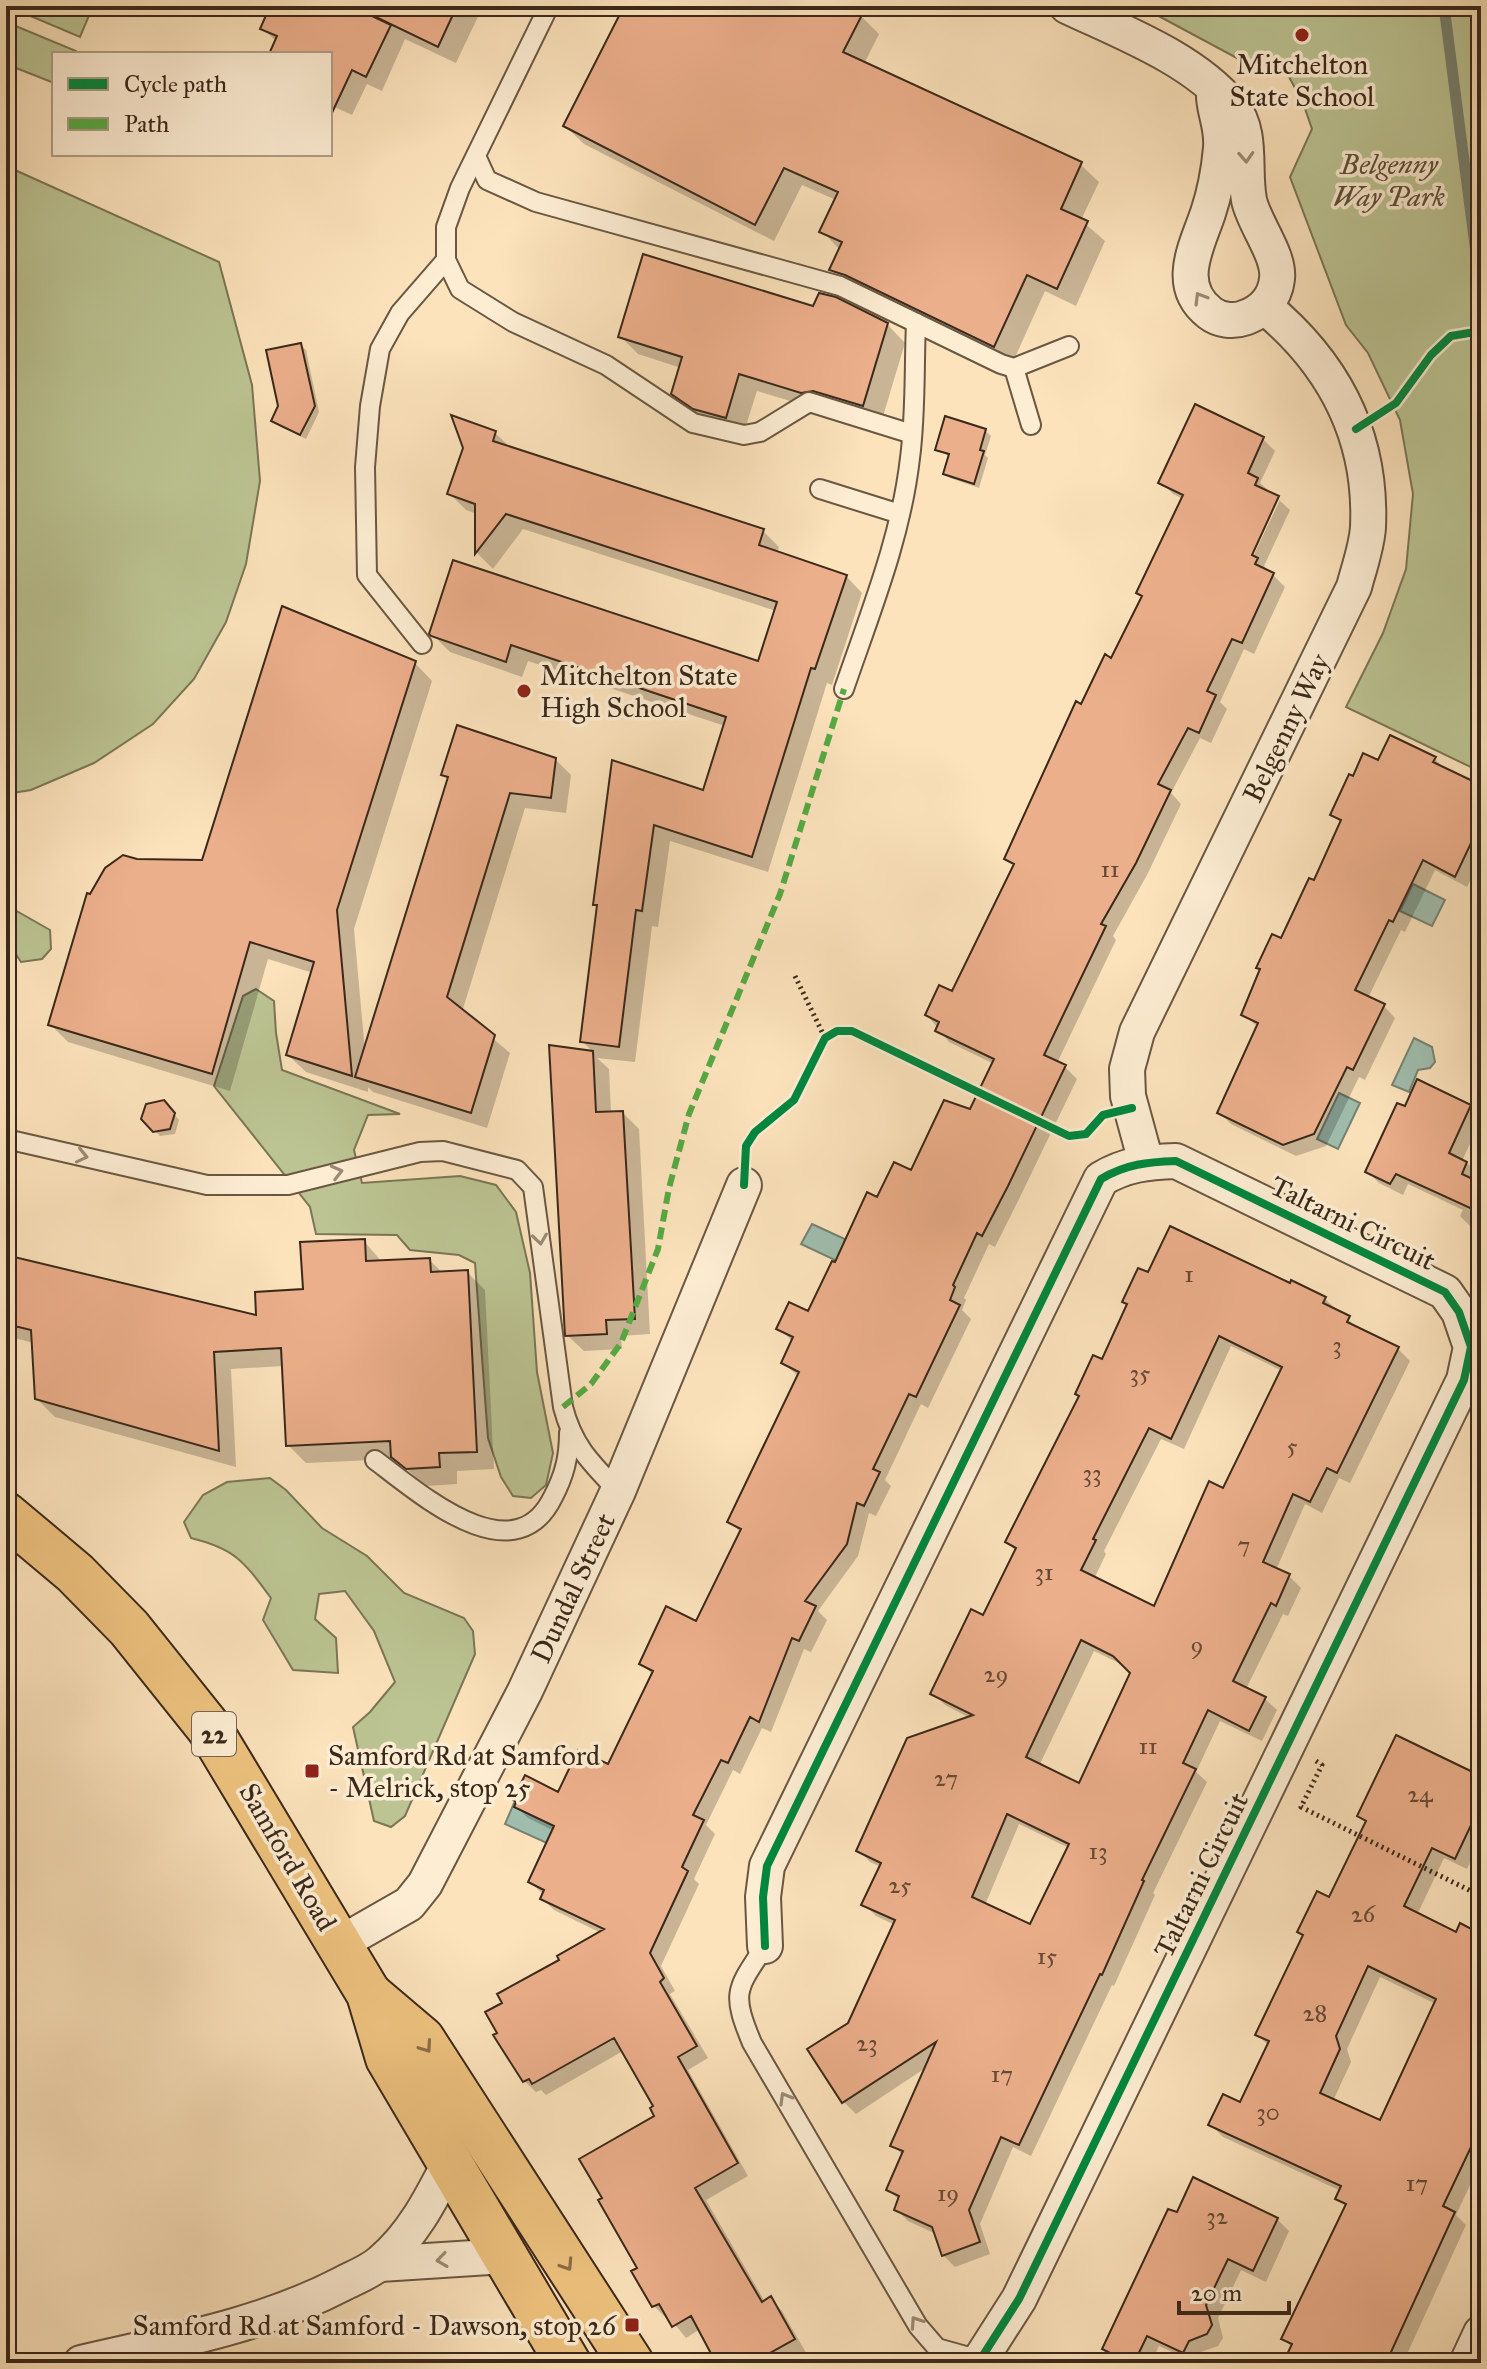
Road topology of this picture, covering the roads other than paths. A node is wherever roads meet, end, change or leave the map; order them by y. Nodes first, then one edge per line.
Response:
1 (549, 6) edge
2 (1067, 6) edge
3 (1214, 89) junction
4 (476, 156) junction
5 (446, 260) junction
6 (1265, 307) junction
7 (916, 323) junction
8 (1069, 346) dead end
9 (1014, 368) junction
10 (1031, 425) dead end
11 (912, 434) junction
12 (820, 489) dead end
13 (900, 514) junction
14 (422, 644) dead end
15 (844, 689) dead end
16 (6, 1139) edge
17 (1146, 1162) junction
18 (744, 1185) dead end
19 (568, 1426) junction
20 (375, 1460) dead end
21 (618, 1491) junction
22 (6, 1515) edge
23 (339, 1944) junction
24 (765, 1946) joint
25 (369, 1994) junction
26 (450, 2162) junction
27 (505, 2256) junction
28 (380, 2264) junction
29 (1481, 2333) edge
30 (980, 2360) joint
31 (81, 2363) edge
32 (568, 2363) edge
33 (631, 2363) edge
34 (1467, 2363) edge

1 - 4 lane
2 - 3 street
3 -> 6 street
6 -> 3 street
4 - 5 lane
4 - 7 lane
5 - 11 lane
5 - 14 lane
6 - 17 street, Belgenny Way
7 - 9 lane
7 - 11 lane
8 - 9 lane
9 - 10 lane
11 - 13 lane
12 - 13 lane
13 - 15 lane
16 -> 19 lane
17 - 24 street, Taltarni Circuit
17 - 30 street, Taltarni Circuit
18 - 21 street, Dundal Street
19 - 20 lane
19 - 21 lane
21 - 23 street, Dundal Street
22 - 23 main road, Samford Road / 22
23 - 25 main road, Samford Road / 22
30 -> 24 lane, Taltarni Circuit
25 - 26 main road, Samford Road / 22
25 -> 33 main road, Samford Road / 22
26 - 27 main road, Samford Road / 22
26 - 28 street
27 -> 28 street
27 - 32 main road, Samford Road / 22
28 - 31 street
29 - 34 street

